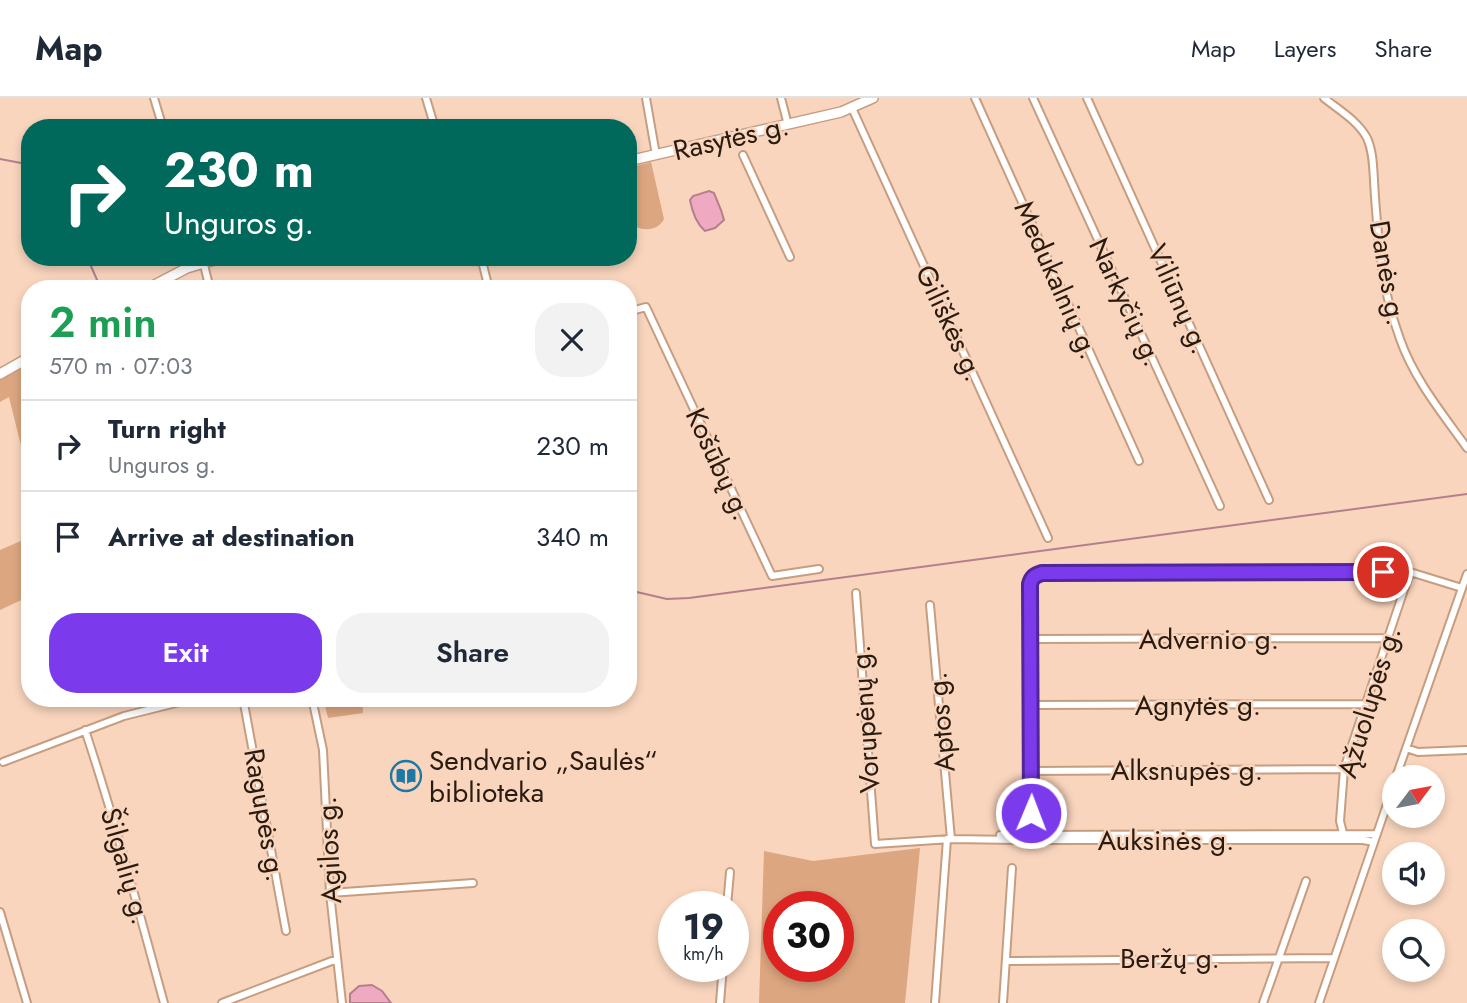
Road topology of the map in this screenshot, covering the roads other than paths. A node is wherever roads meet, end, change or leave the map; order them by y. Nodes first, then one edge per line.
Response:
1 (154, 98) edge
2 (426, 98) edge
3 (646, 98) edge
4 (781, 98) edge
5 (873, 98) edge
6 (975, 98) edge
7 (1033, 98) edge
8 (1087, 98) edge
9 (1324, 98) edge
10 (852, 108) junction
11 (160, 119) edge
12 (432, 119) edge
13 (788, 125) junction
14 (656, 155) junction
15 (743, 155) dead end
16 (637, 159) edge
17 (790, 257) dead end
18 (191, 266) edge
19 (164, 280) edge
20 (637, 310) edge
21 (21, 362) edge
22 (0, 374) edge
23 (1467, 447) edge
24 (1139, 461) dead end
25 (1269, 499) dead end
26 (1220, 506) dead end
27 (1048, 538) dead end
28 (820, 569) dead end
29 (1410, 572) junction
30 (1467, 574) edge
31 (1464, 585) edge
32 (856, 593) dead end
33 (930, 605) dead end
34 (1388, 638) junction
35 (1031, 639) junction
36 (1365, 704) junction
37 (1031, 705) junction
38 (161, 707) edge
39 (245, 707) edge
40 (314, 707) edge
41 (85, 730) junction
42 (1406, 748) junction
43 (1467, 750) edge
44 (3, 761) dead end
45 (1400, 765) edge
46 (1343, 769) junction
47 (1031, 771) junction
48 (1382, 817) edge
49 (1343, 833) junction
50 (1000, 835) dead end
51 (1031, 835) junction
52 (1375, 838) junction
53 (949, 839) junction
54 (875, 844) joint
55 (1012, 867) dead end
56 (730, 872) dead end
57 (1306, 881) dead end
58 (473, 883) dead end
59 (728, 891) edge
60 (330, 893) junction
61 (0, 912) edge
62 (286, 931) dead end
63 (1334, 958) junction
64 (337, 959) junction
65 (1278, 959) junction
66 (1006, 961) junction
67 (722, 982) edge
68 (27, 1003) edge
69 (164, 1003) edge
70 (222, 1003) edge
71 (342, 1003) edge
72 (720, 1003) edge
73 (935, 1003) edge
74 (1003, 1003) edge
75 (1263, 1003) edge
76 (1319, 1003) edge

1 - 11 street
2 - 12 street
3 - 14 street
4 - 13 street
5 - 10 main road, Rasytės g.
6 - 24 street, Medukalnių g.
7 - 26 street, Narkyčių g.
8 - 25 street, Viliūnų g.
9 - 23 street, Danės g.
10 - 13 main road, Rasytės g.
10 - 27 street, Giliškės g.
13 - 14 main road, Rasytės g.
14 - 16 main road, Rasytės g.
15 - 17 street
18 - 19 main road
20 - 28 street, Košūbų g.
21 - 22 main road
29 - 31 street
29 - 34 street, Ąžuolupės g.
29 - 35 street
30 - 31 street
31 - 42 street
32 - 54 street, Vorupėnų g.
33 - 53 street, Aptos g.
34 - 35 street, Advernio g.
34 - 36 street, Ąžuolupės g.
35 - 37 street
36 - 37 street, Agnytės g.
36 - 46 street, Ąžuolupės g.
37 - 47 street
38 - 41 street
39 - 62 street, Ragupės g.
40 - 60 street, Agilos g.
41 - 44 street
41 - 69 street, Šilgalių g.
42 - 43 street
42 - 45 street
46 - 47 street, Alksnupės g.
46 - 49 street, Ąžuolupės g.
47 - 51 street
48 - 52 street
49 - 51 street
49 - 52 street
50 - 51 street
52 - 53 street, Auksinės g.
52 - 63 street
53 - 54 street, Auksinės g.
53 - 73 street, Aptos g.
55 - 66 street
56 - 59 street
57 - 65 street
58 - 60 street
60 - 64 street, Agilos g.
61 - 68 street
63 - 65 street, Beržų g.
63 - 76 street
64 - 70 street
64 - 71 street, Agilos g.
65 - 66 street, Beržų g.
65 - 75 street
66 - 74 street
67 - 72 street

